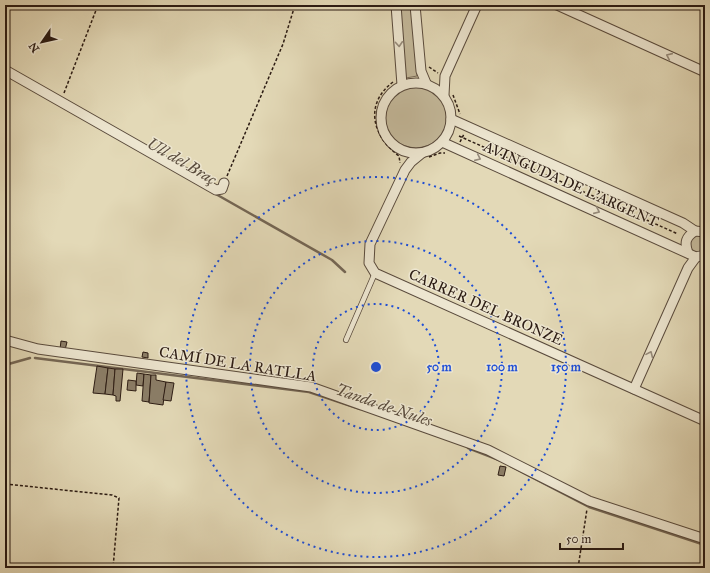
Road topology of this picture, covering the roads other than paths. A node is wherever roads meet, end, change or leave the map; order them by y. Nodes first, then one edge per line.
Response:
1 (396, 5) edge
2 (415, 5) edge
3 (477, 5) edge
4 (557, 5) edge
5 (5, 70) edge
6 (705, 72) edge
7 (445, 76) junction
8 (399, 82) junction
9 (429, 85) junction
10 (447, 94) junction
11 (451, 119) junction
12 (442, 142) junction
13 (403, 151) junction
14 (424, 156) junction
15 (405, 170) junction
16 (224, 183) road end
17 (695, 231) junction
18 (705, 232) edge
19 (699, 256) edge
20 (375, 273) junction
21 (5, 340) edge
22 (346, 340) dead end
23 (634, 389) junction
24 (705, 421) edge
25 (705, 539) edge

1 -> 8 street
2 - 9 street
3 - 7 street
6 -> 4 street
5 - 16 street
7 - 9 street
7 - 10 street
8 - 9 street
8 - 13 street
9 - 10 street
10 - 11 street
11 - 12 street
11 - 17 street, AVINGUDA DE L'ARGENT
12 - 14 street
12 -> 19 street, AVINGUDA DE L'ARGENT
13 - 14 street
13 - 15 street
14 - 15 street
15 - 20 street
17 - 18 street
17 - 19 street
23 -> 19 street
20 - 22 lane
20 - 23 street, CARRER DEL BRONZE
21 - 25 street, CAMÍ DE LA RATLLA
23 - 24 street, CARRER DEL BRONZE

